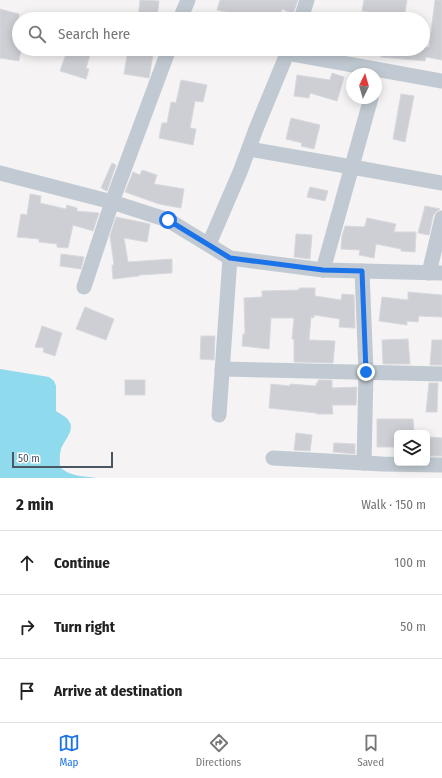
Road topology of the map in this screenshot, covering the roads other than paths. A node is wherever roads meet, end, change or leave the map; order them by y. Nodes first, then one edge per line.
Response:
1 (188, 0) edge
2 (307, 0) edge
3 (183, 12) edge
4 (303, 12) edge
5 (166, 56) edge
6 (286, 56) edge
7 (307, 56) edge
8 (351, 68) edge
9 (382, 75) edge
10 (442, 81) edge
11 (369, 104) edge
12 (249, 149) junction
13 (352, 167) junction
14 (0, 173) edge
15 (442, 182) edge
16 (112, 202) junction
17 (442, 218) edge
18 (209, 244) junction
19 (230, 258) junction
20 (323, 270) junction
21 (362, 271) junction
22 (436, 273) edge
23 (84, 287) dead end
24 (222, 369) junction
25 (366, 372) junction
26 (442, 374) edge
27 (219, 415) dead end
28 (273, 458) dead end
29 (364, 463) junction
30 (442, 465) edge

1 - 3 street
2 - 4 street
5 - 16 street
6 - 12 street
7 - 8 street
9 - 10 street
11 - 13 street
12 - 13 street
12 - 18 street
13 - 15 street
13 - 20 street
14 - 16 street
16 - 18 street
16 - 23 street
17 - 22 street
18 - 19 street
19 - 20 street
19 - 24 street
20 - 21 street
21 - 22 street
21 - 25 street
24 - 25 street
24 - 27 street
25 - 26 street
25 - 29 street
28 - 29 street
29 - 30 street

